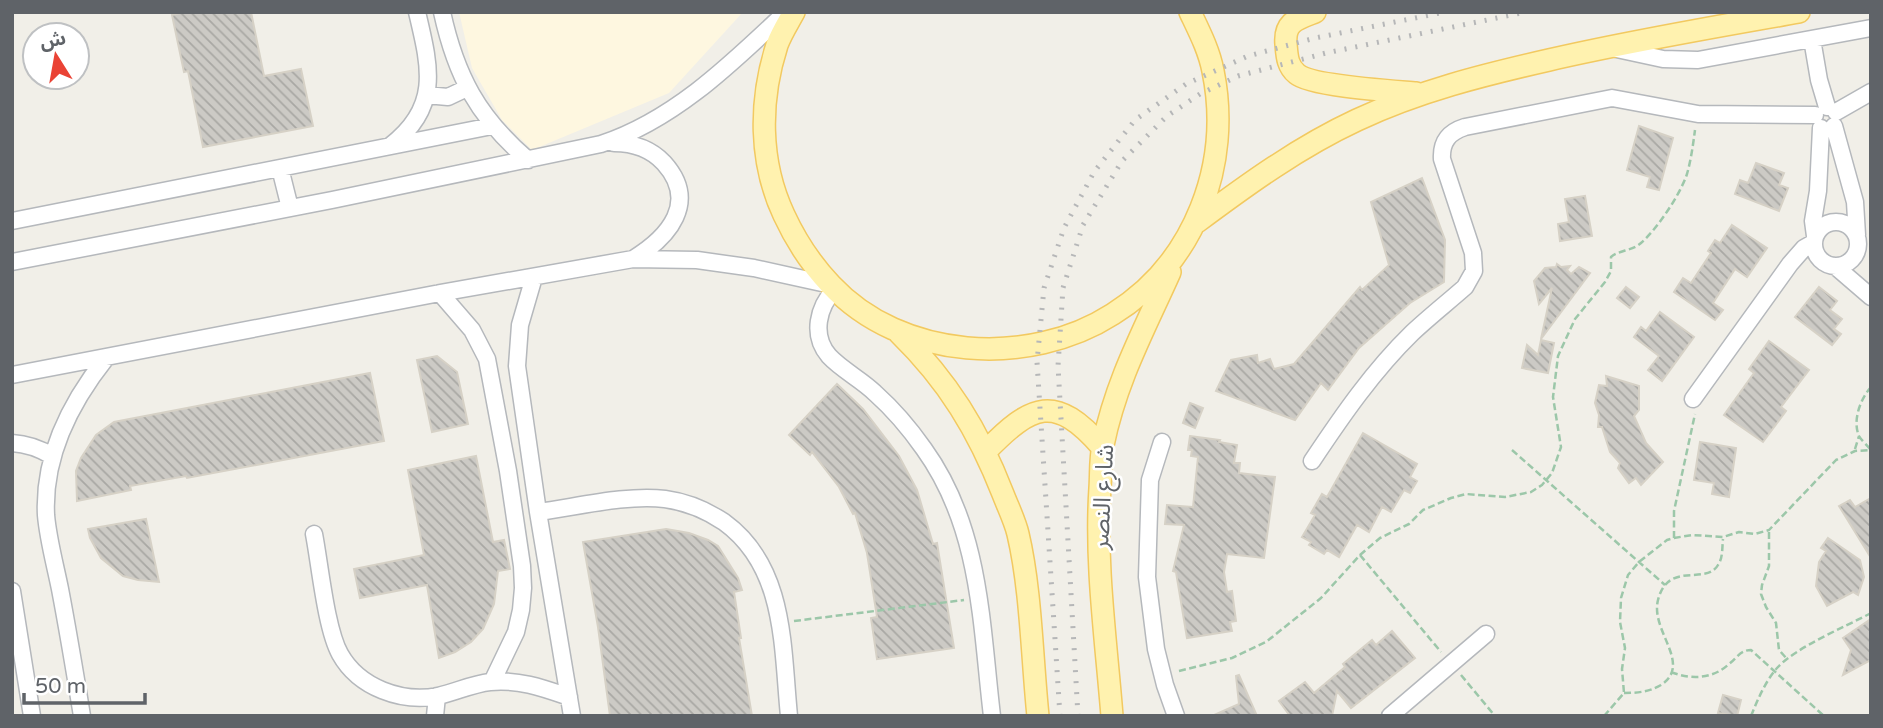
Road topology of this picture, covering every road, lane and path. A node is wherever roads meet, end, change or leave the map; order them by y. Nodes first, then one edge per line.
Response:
1 (417, 12) edge
2 (442, 12) edge
3 (786, 12) edge
4 (794, 12) edge
5 (1190, 12) edge
6 (1315, 12) edge
7 (1798, 12) edge
8 (1871, 28) edge
9 (1812, 39) junction
10 (1606, 47) junction
11 (467, 88) junction
12 (1871, 92) edge
13 (1419, 94) junction
14 (426, 95) junction
15 (1699, 114) junction
16 (1827, 117) junction
17 (492, 126) junction
18 (601, 144) junction
19 (390, 146) junction
20 (528, 160) junction
21 (280, 168) junction
22 (290, 208) junction
23 (14, 218) edge
24 (1195, 223) junction
25 (1858, 239) junction
26 (1814, 240) junction
27 (1179, 251) junction
28 (1871, 255) edge
29 (633, 259) junction
30 (12, 262) edge
31 (1835, 266) junction
32 (534, 277) junction
33 (833, 287) junction
34 (440, 293) junction
35 (1871, 298) edge
36 (895, 329) junction
37 (106, 358) junction
38 (12, 375) edge
39 (1871, 387) edge
40 (1697, 394) joint
41 (1860, 436) junction
42 (1162, 442) dead end
43 (12, 443) edge
44 (1102, 447) junction
45 (1512, 450) dead end
46 (1871, 450) edge
47 (986, 451) junction
48 (1855, 451) junction
49 (52, 456) junction
50 (1312, 461) dead end
51 (1547, 480) junction
52 (538, 512) junction
53 (1769, 530) junction
54 (314, 534) dead end
55 (1723, 537) junction
56 (1674, 538) junction
57 (1360, 555) junction
58 (1639, 562) junction
59 (1665, 585) junction
60 (12, 592) edge
61 (978, 598) junction
62 (1871, 613) edge
63 (780, 622) junction
64 (1486, 634) dead end
65 (1787, 659) junction
66 (1450, 663) junction
67 (1774, 671) junction
68 (1671, 672) junction
69 (1162, 673) junction
70 (492, 682) junction
71 (1624, 693) junction
72 (437, 696) junction
73 (569, 697) junction
74 (32, 716) edge
75 (82, 716) edge
76 (435, 716) edge
77 (572, 716) edge
78 (789, 716) edge
79 (992, 716) edge
80 (1038, 716) edge
81 (1112, 716) edge
82 (1176, 716) edge
83 (1390, 716) edge
84 (1494, 716) edge
85 (1604, 716) edge
86 (1751, 716) edge
87 (1824, 716) edge

1 - 14 street
2 - 11 street
3 - 18 street
4 - 33 main road
5 - 24 main road
6 - 13 main road
7 - 10 main road
8 - 9 street
9 - 10 street
9 - 16 street
10 - 13 main road
11 - 14 street
11 - 17 street
12 - 16 street
13 - 24 main road
14 - 19 street
15 - 16 street
15 - 50 street
15 - 51 path
16 - 25 street
16 - 26 street
17 - 19 street
17 - 20 street
18 - 20 street
18 - 29 street
19 - 21 street
20 - 22 street
21 - 22 street
21 - 23 street
22 - 30 street
24 - 27 main road
25 - 26 street
25 - 28 street
25 - 31 street
26 - 31 street
26 - 40 street
27 - 36 main road
27 - 44 main road, شارع النصر
29 - 32 street
29 - 33 street
31 - 35 street
32 - 34 street
32 - 52 street
33 - 36 main road
33 - 61 street
34 - 37 street
34 - 70 street
36 - 47 main road
37 - 38 street
37 - 49 street
39 - 41 path
40 - 56 path
41 - 46 path
41 - 48 path
42 - 69 street
43 - 49 street
44 - 47 main road
44 - 81 main road, شارع النصر
45 - 51 path
46 - 48 path
47 - 80 main road
48 - 53 path
49 - 75 street
51 - 57 path
51 - 58 path
52 - 63 street
52 - 73 street
53 - 55 path
53 - 65 path
54 - 72 street
55 - 56 path
55 - 59 path
56 - 58 path
57 - 66 path
57 - 69 path
58 - 59 path
58 - 71 path
59 - 68 path
60 - 74 street
61 - 63 path
61 - 79 street
62 - 65 path
63 - 78 street
64 - 66 street
65 - 67 path
66 - 83 street
66 - 84 path
67 - 68 path
67 - 86 path
67 - 87 path
68 - 71 path
69 - 82 street
70 - 72 street
70 - 73 street
71 - 85 path
72 - 76 street
73 - 77 street

